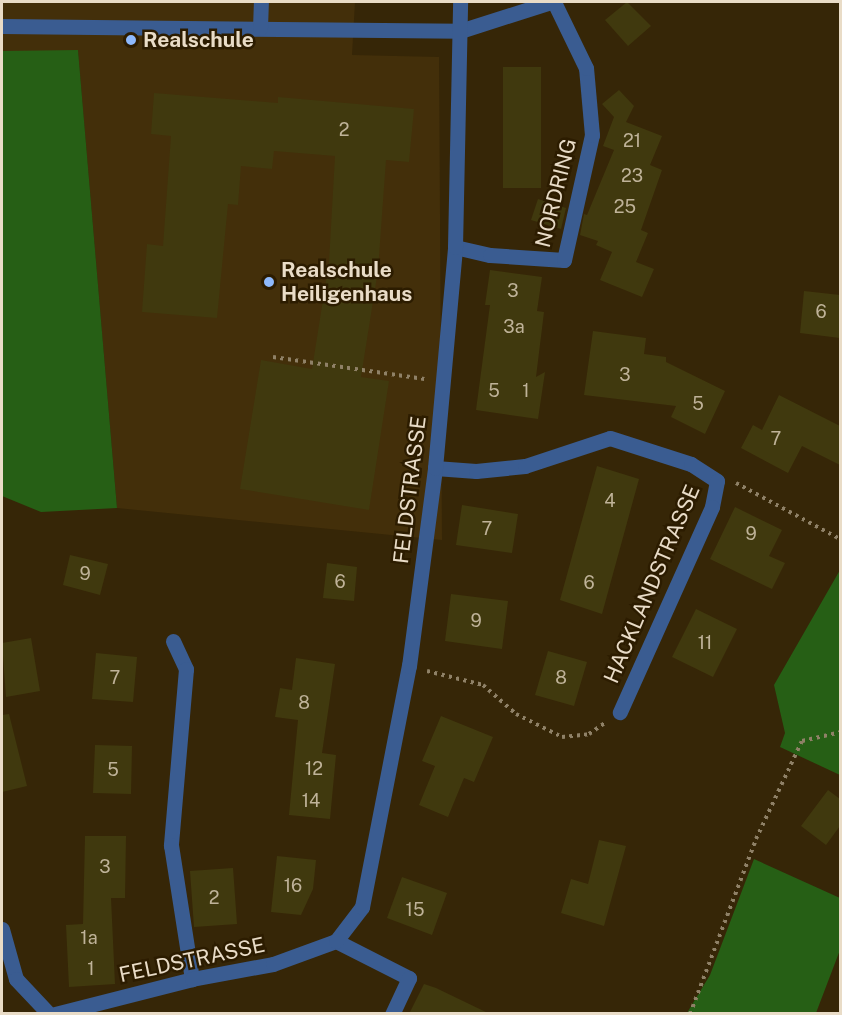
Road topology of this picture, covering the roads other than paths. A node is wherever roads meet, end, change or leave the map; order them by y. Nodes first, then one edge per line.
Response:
1 (261, 2) edge
2 (460, 2) edge
3 (552, 2) edge
4 (2, 26) edge
5 (260, 28) junction
6 (460, 31) junction
7 (455, 247) junction
8 (435, 468) junction
9 (173, 641) dead end
10 (620, 712) road end
11 (2, 929) edge
12 (336, 941) junction
13 (192, 979) junction
14 (49, 1014) edge
15 (55, 1014) edge
16 (392, 1014) edge

1 - 5 street
2 - 6 street, FELDSTRASSE
3 - 6 street, NORDRING
3 - 7 street, NORDRING
4 - 5 street, NORDRING
5 - 6 street, NORDRING
6 - 7 street, FELDSTRASSE
7 - 8 street, FELDSTRASSE
8 - 10 street, HACKLANDSTRASSE
8 - 12 street, FELDSTRASSE
9 - 13 street
11 - 14 street
12 - 13 street, FELDSTRASSE
12 - 16 street
13 - 15 street, FELDSTRASSE

